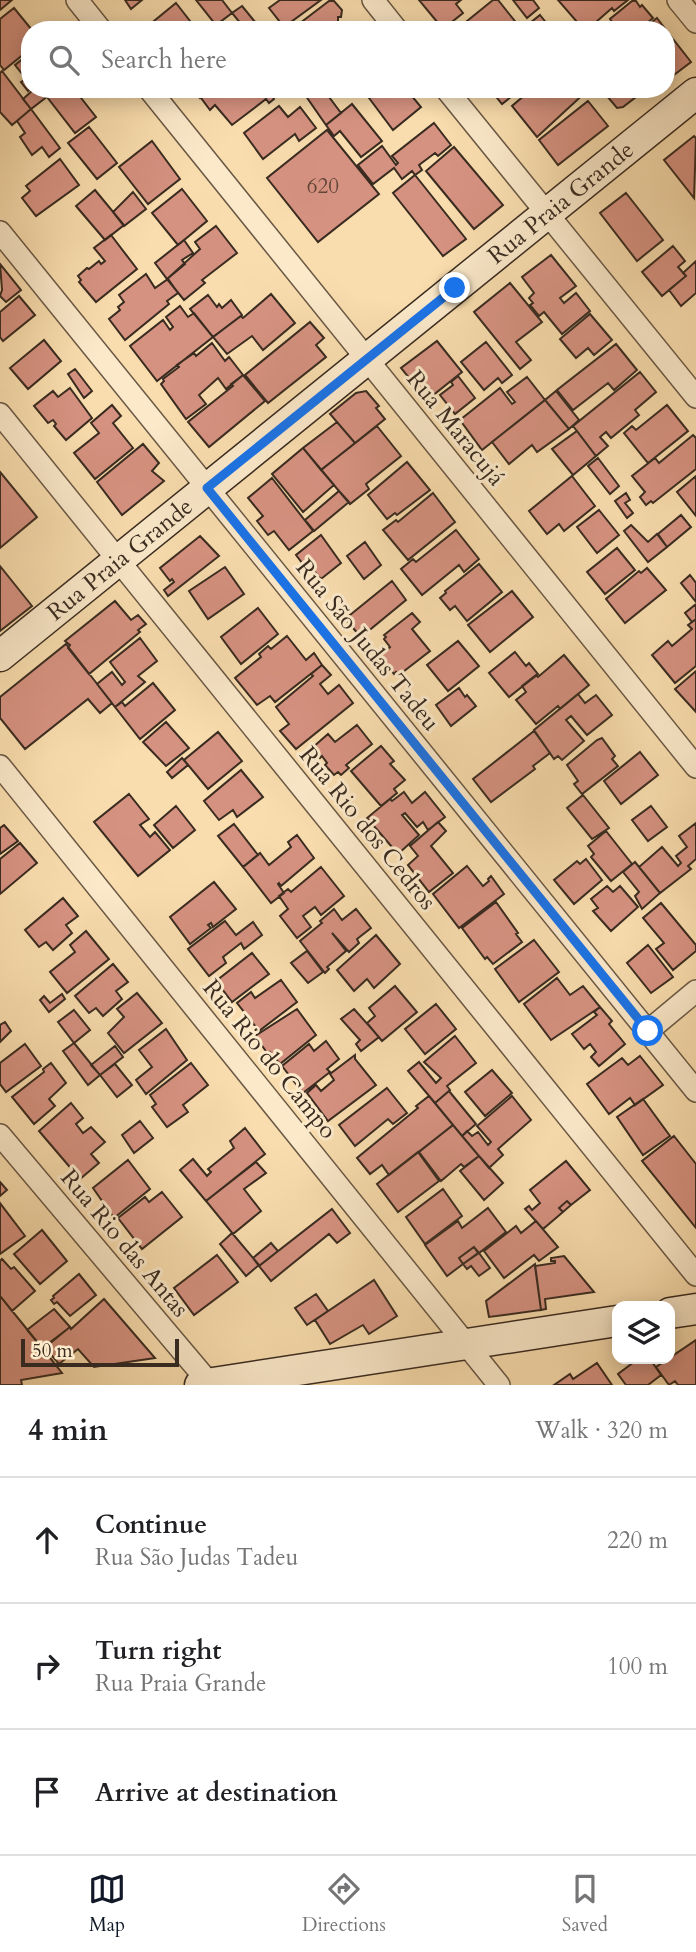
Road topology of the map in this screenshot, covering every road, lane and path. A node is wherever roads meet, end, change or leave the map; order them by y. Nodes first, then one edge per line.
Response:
1 (77, 0) edge
2 (373, 0) edge
3 (678, 0) edge
4 (94, 21) edge
5 (390, 21) edge
6 (696, 22) edge
7 (696, 93) edge
8 (156, 98) edge
9 (453, 98) edge
10 (547, 214) junction
11 (0, 232) edge
12 (367, 359) junction
13 (696, 397) edge
14 (0, 414) edge
15 (207, 488) junction
16 (118, 560) junction
17 (0, 656) edge
18 (0, 766) edge
19 (696, 766) edge
20 (696, 991) edge
21 (648, 1031) junction
22 (696, 1091) edge
23 (0, 1135) edge
24 (696, 1275) edge
25 (696, 1309) edge
26 (675, 1312) edge
27 (612, 1322) edge
28 (466, 1344) junction
29 (207, 1384) edge
30 (499, 1385) edge

1 - 4 street
2 - 5 street
3 - 6 street
7 - 10 street, Rua Praia Grande
8 - 12 street, Rua Maracujá
9 - 10 street
10 - 12 street, Rua Praia Grande
10 - 13 street
11 - 15 street, Rua São Judas Tadeu
12 - 15 street, Rua Praia Grande
12 - 19 street, Rua Maracujá
14 - 16 street, Rua Rio dos Cedros
15 - 16 street, Rua Praia Grande
15 - 21 street, Rua São Judas Tadeu
16 - 17 street, Rua Praia Grande
16 - 24 street, Rua Rio dos Cedros
18 - 28 street, Rua Rio do Campo
20 - 21 street
21 - 22 street, Rua São Judas Tadeu
23 - 29 street, Rua Rio das Antas
25 - 26 street
27 - 28 street
28 - 29 street
28 - 30 street, Rua Rio do Campo

